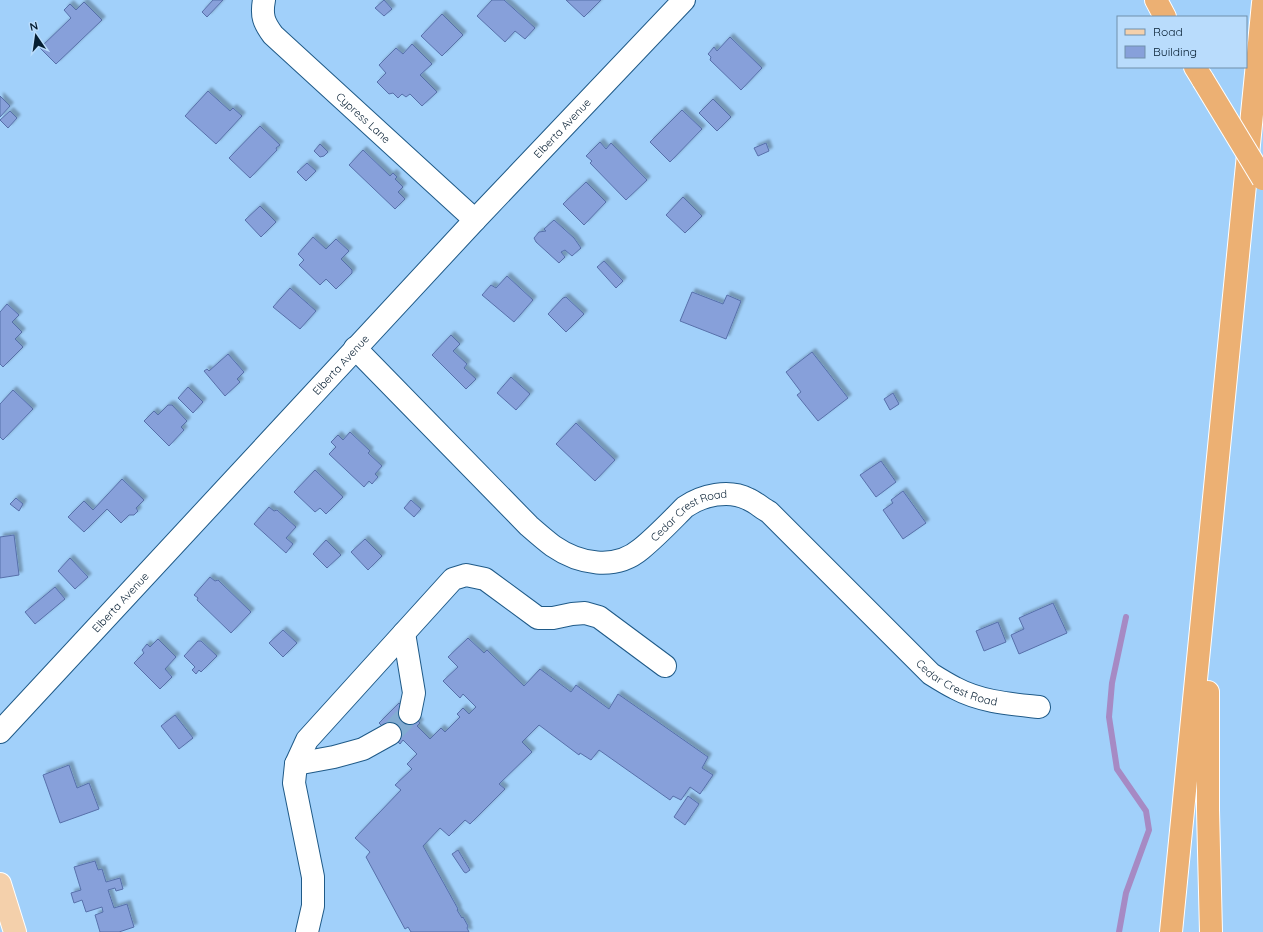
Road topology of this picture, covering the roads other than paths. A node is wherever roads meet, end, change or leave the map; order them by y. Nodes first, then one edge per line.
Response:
1 (684, 0) edge
2 (1156, 0) edge
3 (1263, 3) edge
4 (263, 5) edge
5 (1164, 16) edge
6 (1199, 74) edge
7 (1263, 179) edge
8 (475, 220) junction
9 (355, 348) junction
10 (1218, 463) junction
11 (404, 633) junction
12 (665, 666) dead end
13 (1039, 707) dead end
14 (410, 714) tunnel mouth
15 (0, 732) edge
16 (390, 734) tunnel mouth
17 (296, 764) junction
18 (0, 884) edge
19 (15, 932) edge
20 (308, 932) edge
21 (1172, 932) edge
22 (1211, 932) edge

1 - 8 street, Elberta Avenue
2 - 5 highway
3 - 10 highway
4 - 8 street, Cypress Lane
6 - 7 highway, bridge
8 - 9 street, Elberta Avenue
9 - 13 street, Cedar Crest Road
9 - 15 street, Elberta Avenue
10 - 21 highway
10 - 22 highway
11 - 12 street
11 - 14 street
11 - 17 street
16 - 17 street
17 - 20 street
18 - 19 main road

